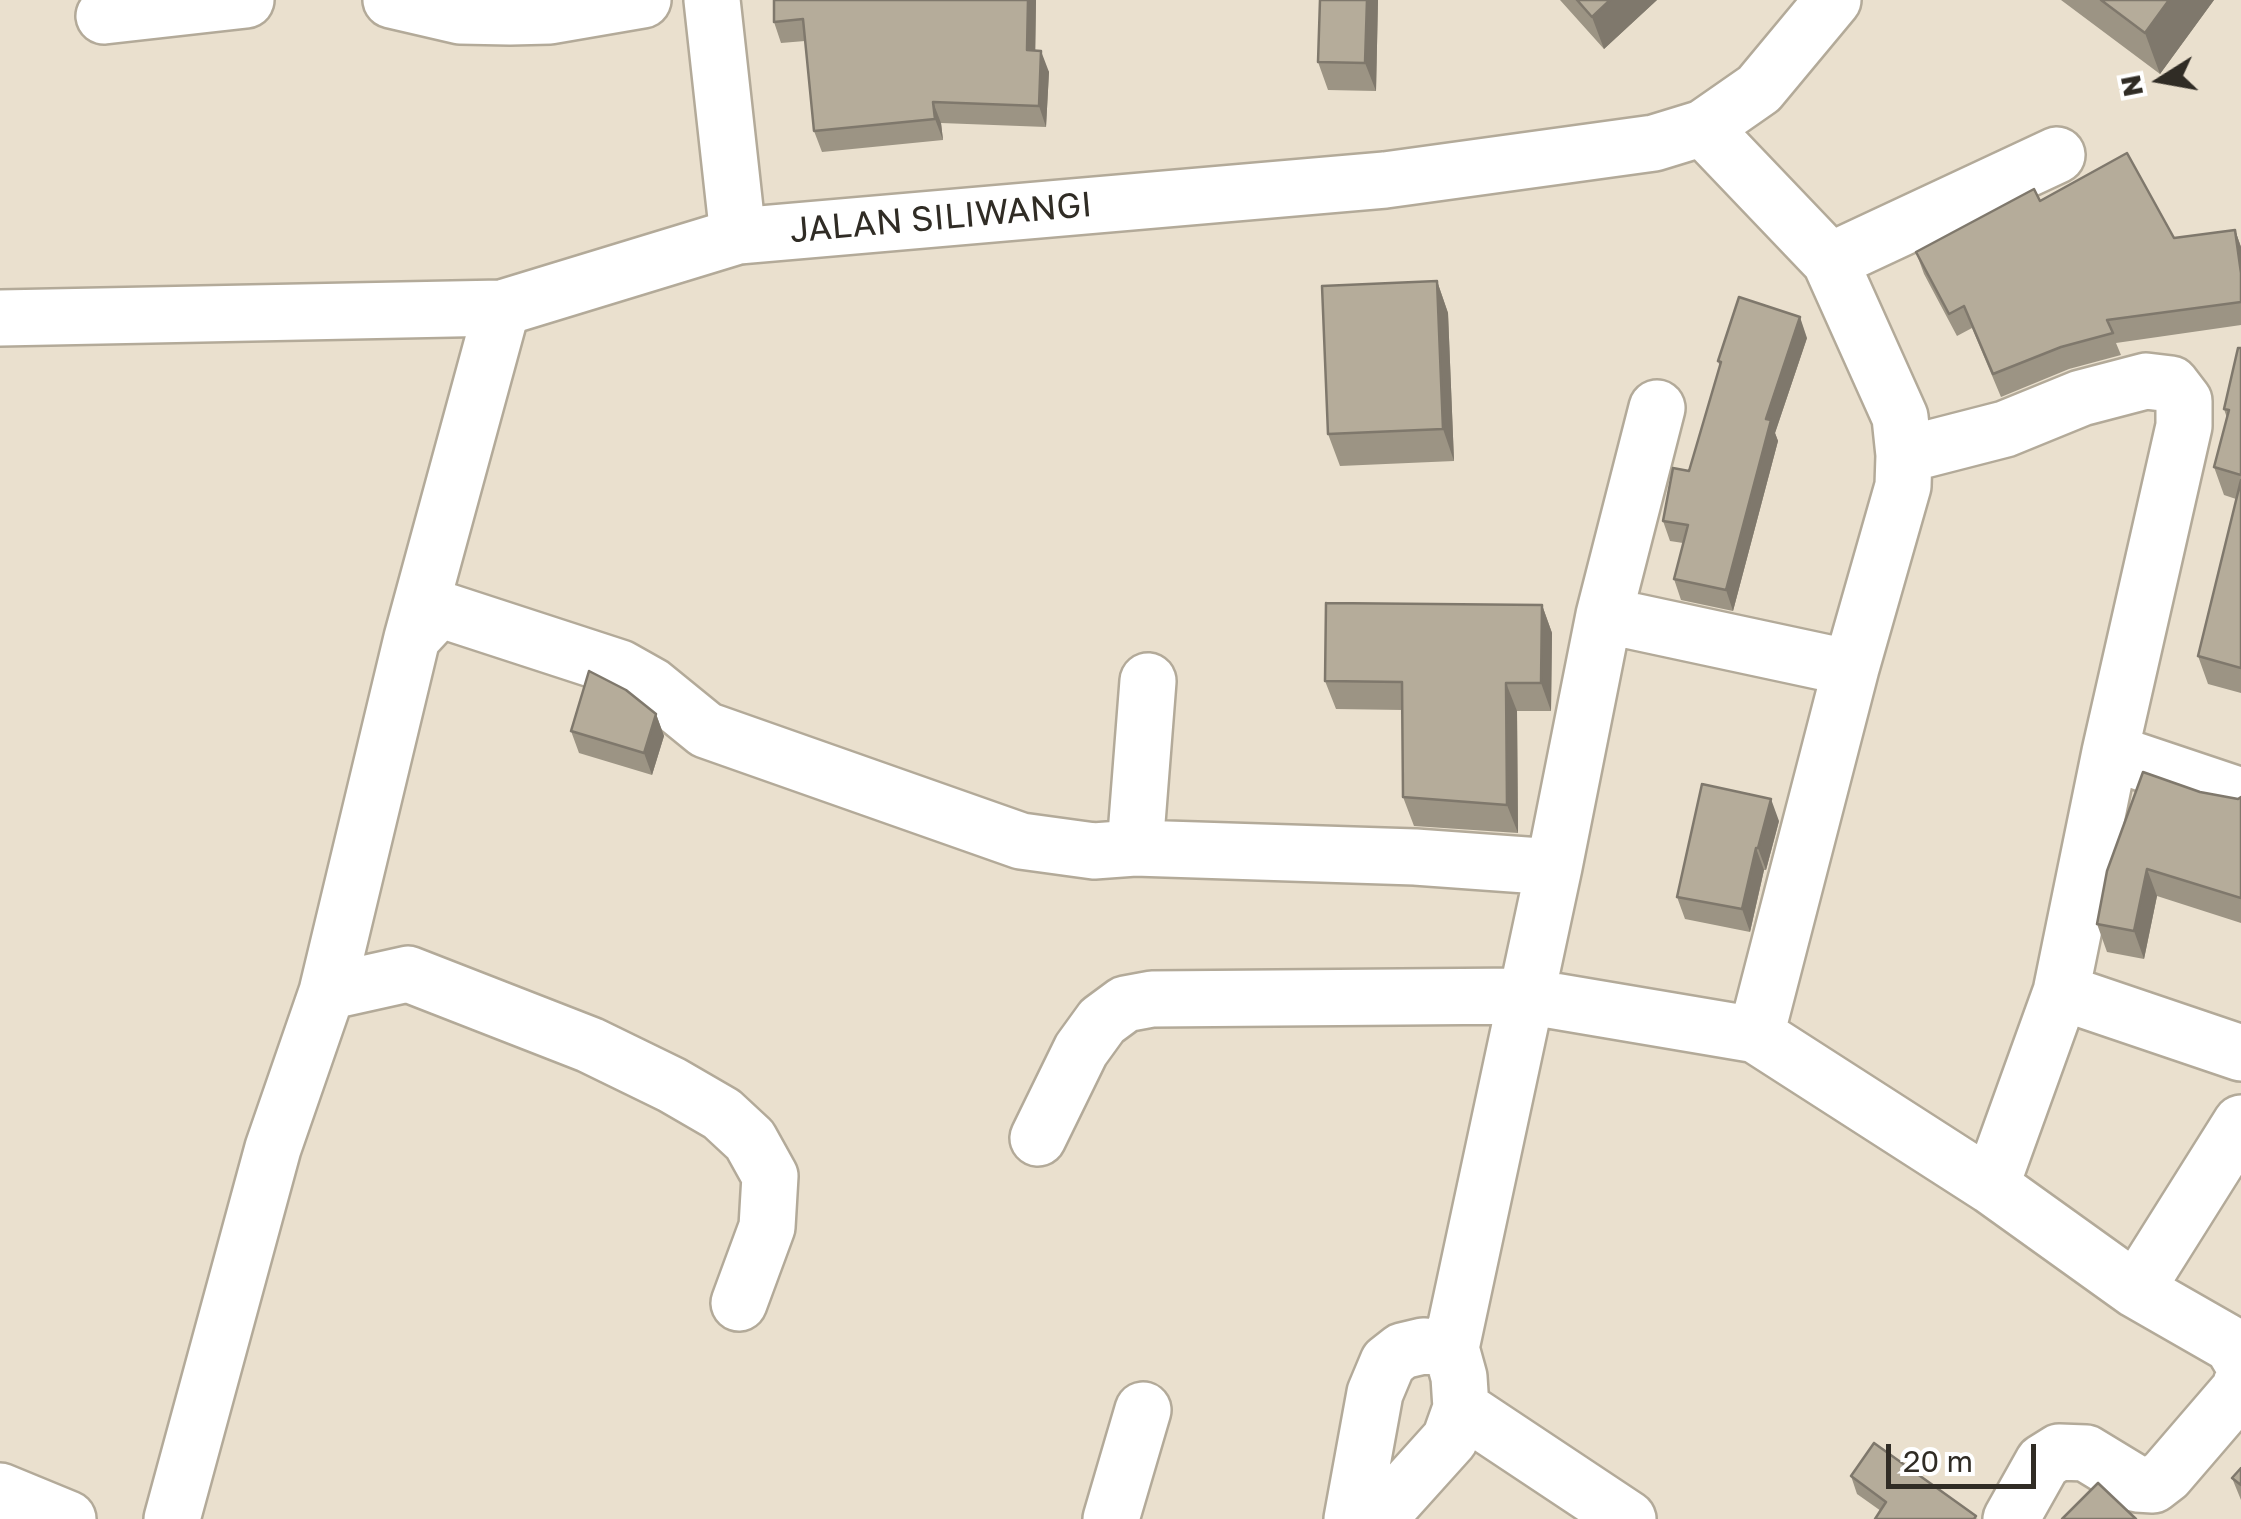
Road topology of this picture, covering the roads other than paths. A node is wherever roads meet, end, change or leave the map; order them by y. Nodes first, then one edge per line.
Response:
1 (246, 0) edge
2 (391, 0) edge
3 (643, 0) edge
4 (699, 0) edge
5 (712, 0) edge
6 (1833, 0) edge
7 (104, 16) dead end
8 (1703, 128) junction
9 (2057, 155) dead end
10 (738, 236) junction
11 (1830, 261) junction
12 (502, 308) junction
13 (0, 318) edge
14 (1656, 408) dead end
15 (1904, 455) junction
16 (1604, 615) junction
17 (412, 638) junction
18 (1851, 668) junction
19 (1148, 680) dead end
20 (2110, 752) junction
21 (2241, 796) edge
22 (1135, 848) junction
23 (1554, 867) junction
24 (327, 992) junction
25 (2060, 992) junction
26 (1525, 996) junction
27 (1756, 1036) junction
28 (2241, 1053) edge
29 (2241, 1123) edge
30 (1038, 1138) dead end
31 (1991, 1186) junction
32 (2136, 1290) junction
33 (739, 1304) dead end
34 (1451, 1348) junction
35 (2241, 1360) edge
36 (2241, 1384) edge
37 (1462, 1408) junction
38 (1143, 1410) dead end
39 (0, 1491) edge
40 (68, 1519) edge
41 (172, 1519) edge
42 (1111, 1519) edge
43 (1352, 1519) edge
44 (1378, 1519) edge
45 (1628, 1519) edge
46 (2011, 1519) edge

1 - 7 street
2 - 3 street
4 - 5 street
5 - 10 street
6 - 8 street, JALAN SILIWANGI
8 - 10 street, JALAN SILIWANGI
8 - 11 street
9 - 11 street
10 - 12 street, JALAN SILIWANGI
11 - 15 street
12 - 13 street, JALAN SILIWANGI
12 - 17 street
14 - 16 street
15 - 18 street
15 - 20 street
16 - 18 street
16 - 23 street
17 - 22 street
17 - 24 street
18 - 27 street
19 - 22 street
20 - 21 street
20 - 25 street
22 - 23 street
23 - 26 street
24 - 33 street
24 - 41 street
25 - 28 street
25 - 31 street
26 - 27 street
26 - 30 street
26 - 34 street
27 - 31 street
29 - 32 street
31 - 32 street
32 - 35 street
34 - 37 street
34 - 43 street
36 - 46 street
37 - 44 street
37 - 45 street
38 - 42 street
39 - 40 street

